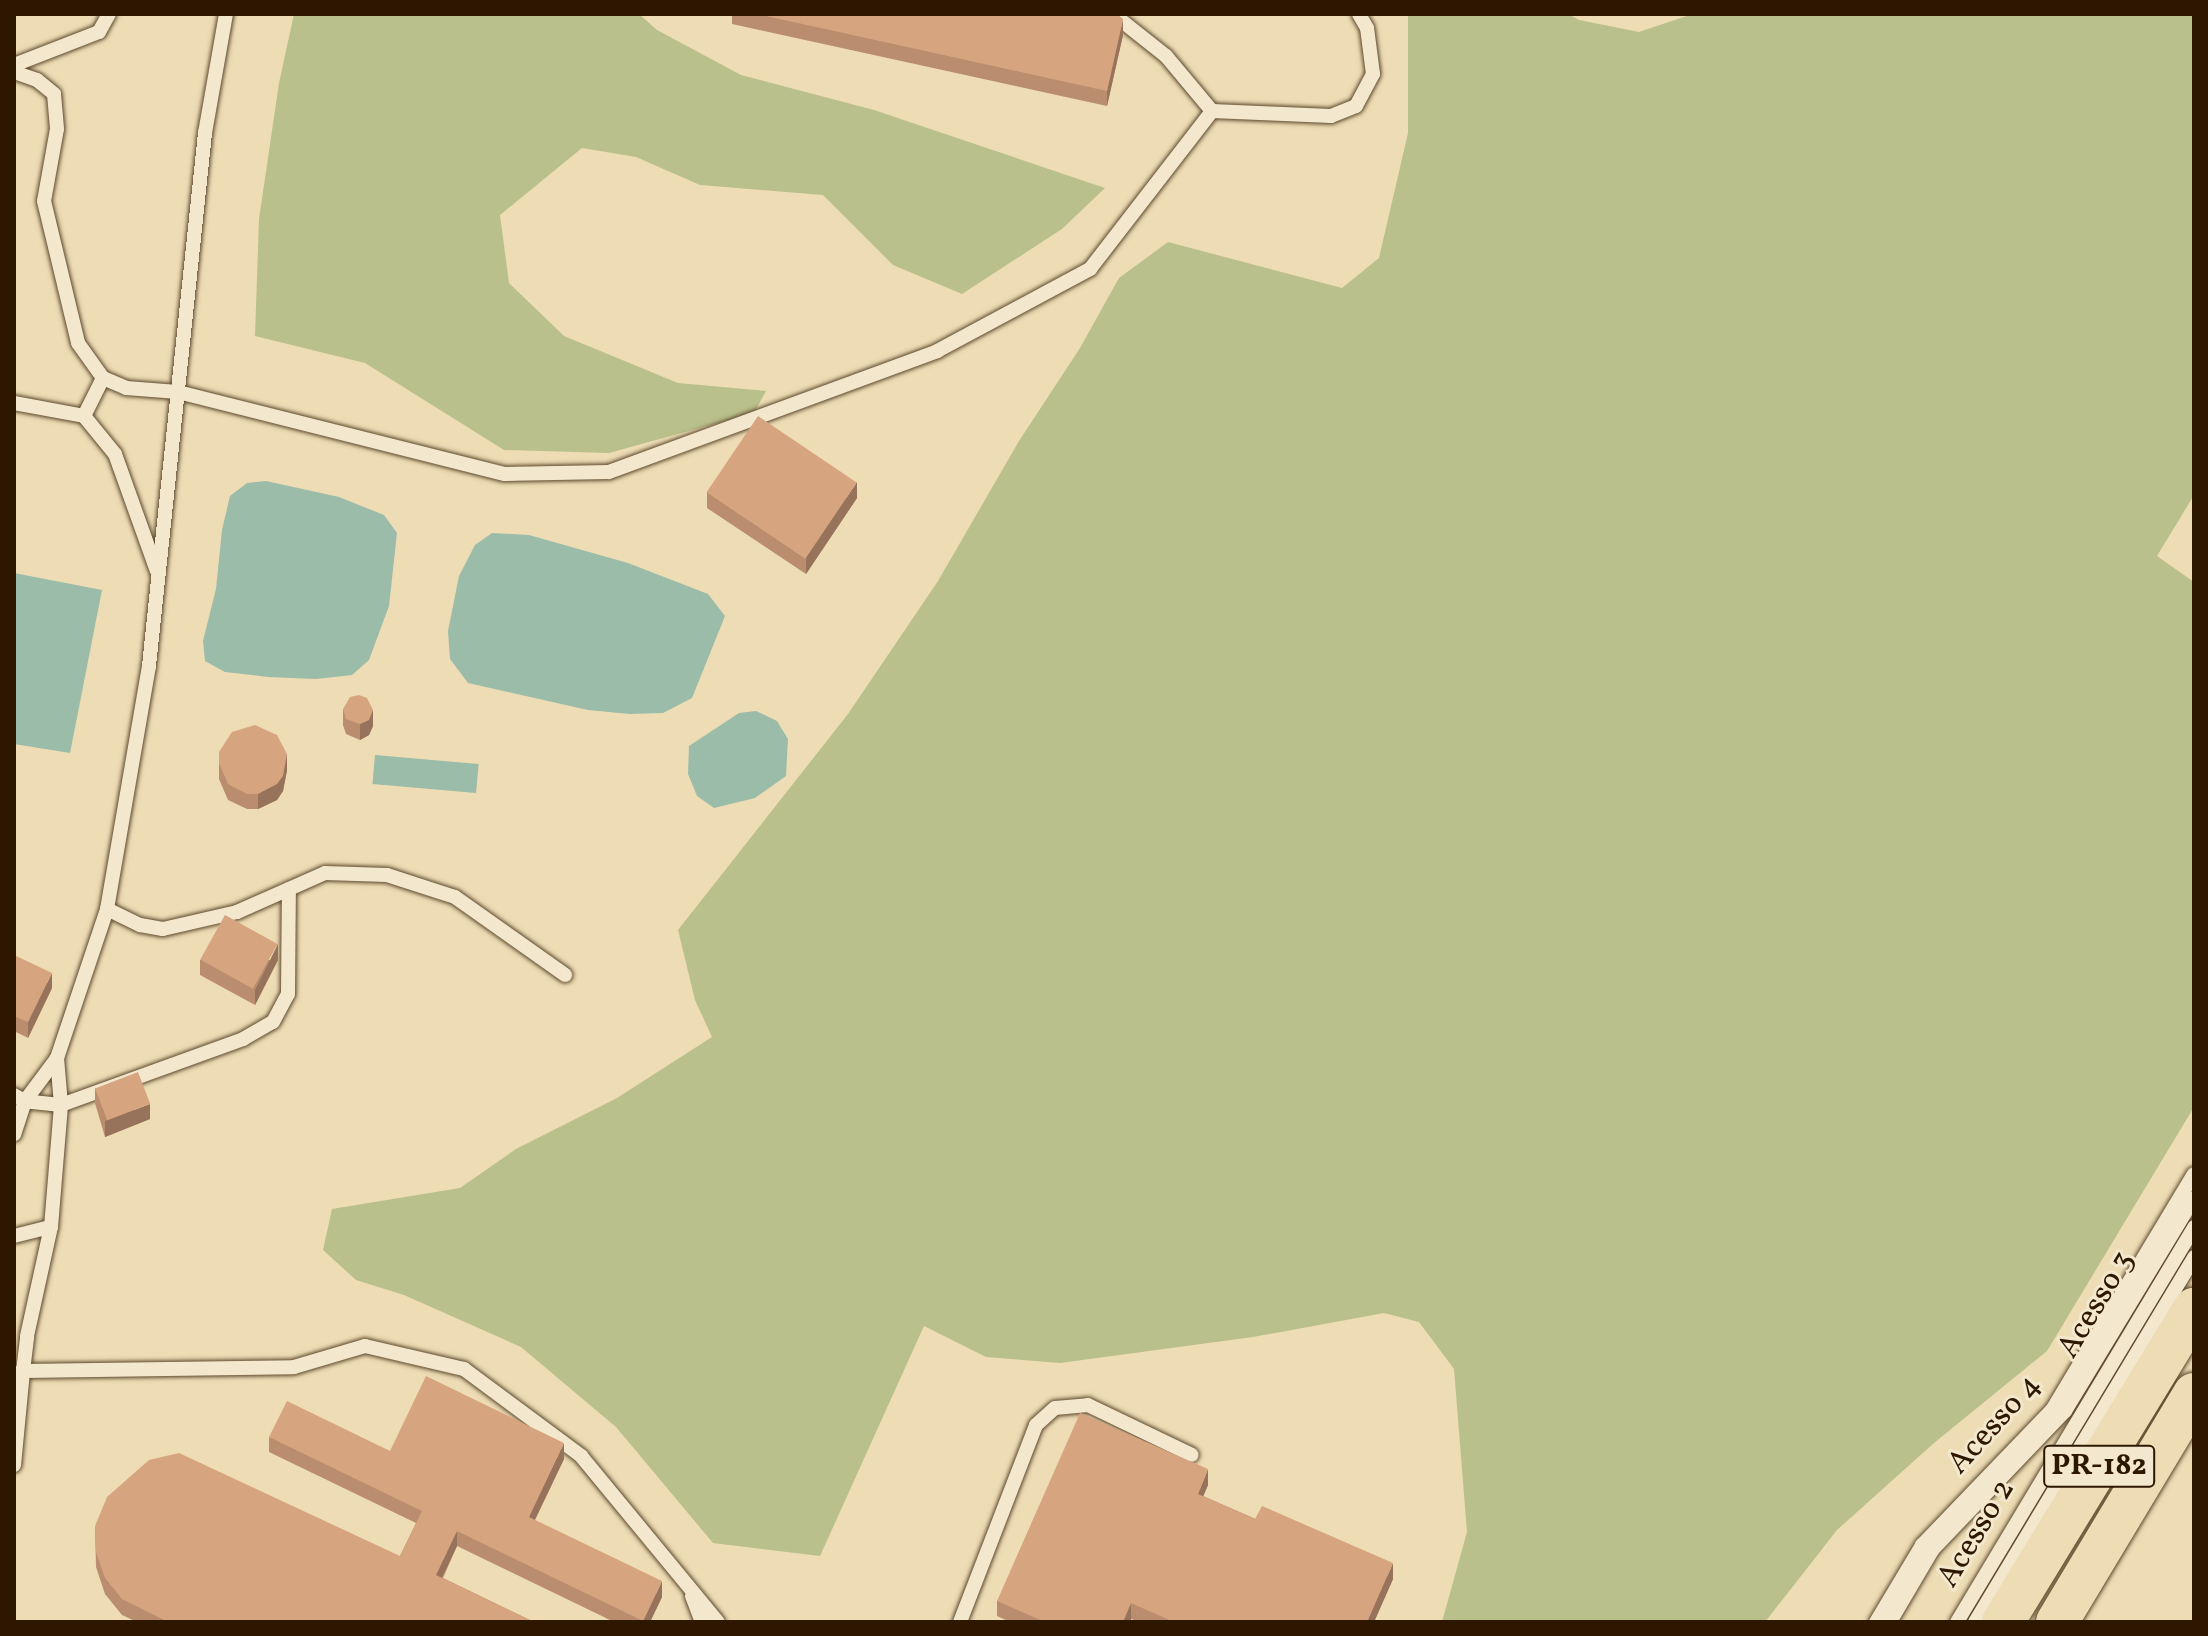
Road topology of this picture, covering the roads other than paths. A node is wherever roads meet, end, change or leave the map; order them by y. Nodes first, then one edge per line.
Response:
1 (109, 14) edge
2 (226, 14) edge
3 (1113, 14) edge
4 (1359, 14) edge
5 (14, 65) edge
6 (14, 72) edge
7 (1212, 111) junction
8 (103, 378) junction
9 (178, 392) junction
10 (14, 403) edge
11 (84, 416) junction
12 (159, 576) junction
13 (289, 889) junction
14 (107, 909) junction
15 (565, 975) dead end
16 (57, 1058) junction
17 (19, 1098) edge
18 (61, 1105) junction
19 (14, 1134) edge
20 (2194, 1174) edge
21 (2194, 1198) edge
22 (51, 1227) junction
23 (2194, 1227) edge
24 (14, 1236) edge
25 (2194, 1257) edge
26 (2194, 1309) edge
27 (18, 1373) edge
28 (2194, 1394) edge
29 (1192, 1455) dead end
30 (14, 1465) edge
31 (687, 1584) junction
32 (702, 1622) edge
33 (718, 1622) edge
34 (960, 1622) edge
35 (1876, 1622) edge
36 (1890, 1622) edge
37 (1957, 1622) edge
38 (1975, 1622) edge
39 (2003, 1622) edge
40 (2057, 1622) edge

1 - 5 lane
2 - 9 lane
3 - 7 lane
4 - 7 lane
6 - 8 lane
7 - 9 lane
8 - 9 lane
8 - 11 lane
9 - 12 lane
10 - 11 lane
11 - 12 lane
12 - 14 lane
13 - 14 lane
13 - 15 lane
13 - 18 lane
14 - 16 lane
16 - 17 lane
16 - 18 lane
17 - 18 lane
17 - 19 lane
18 - 22 lane
20 - 35 lane, Acesso 4
21 - 36 lane, Acesso 3
22 - 24 lane
22 - 27 lane
23 - 37 lane, Acesso 2
25 - 38 lane
26 - 39 main road, PR-182
27 - 30 lane
27 - 31 lane
28 - 40 main road, PR-182
29 - 34 lane
31 - 32 lane
31 - 33 lane

